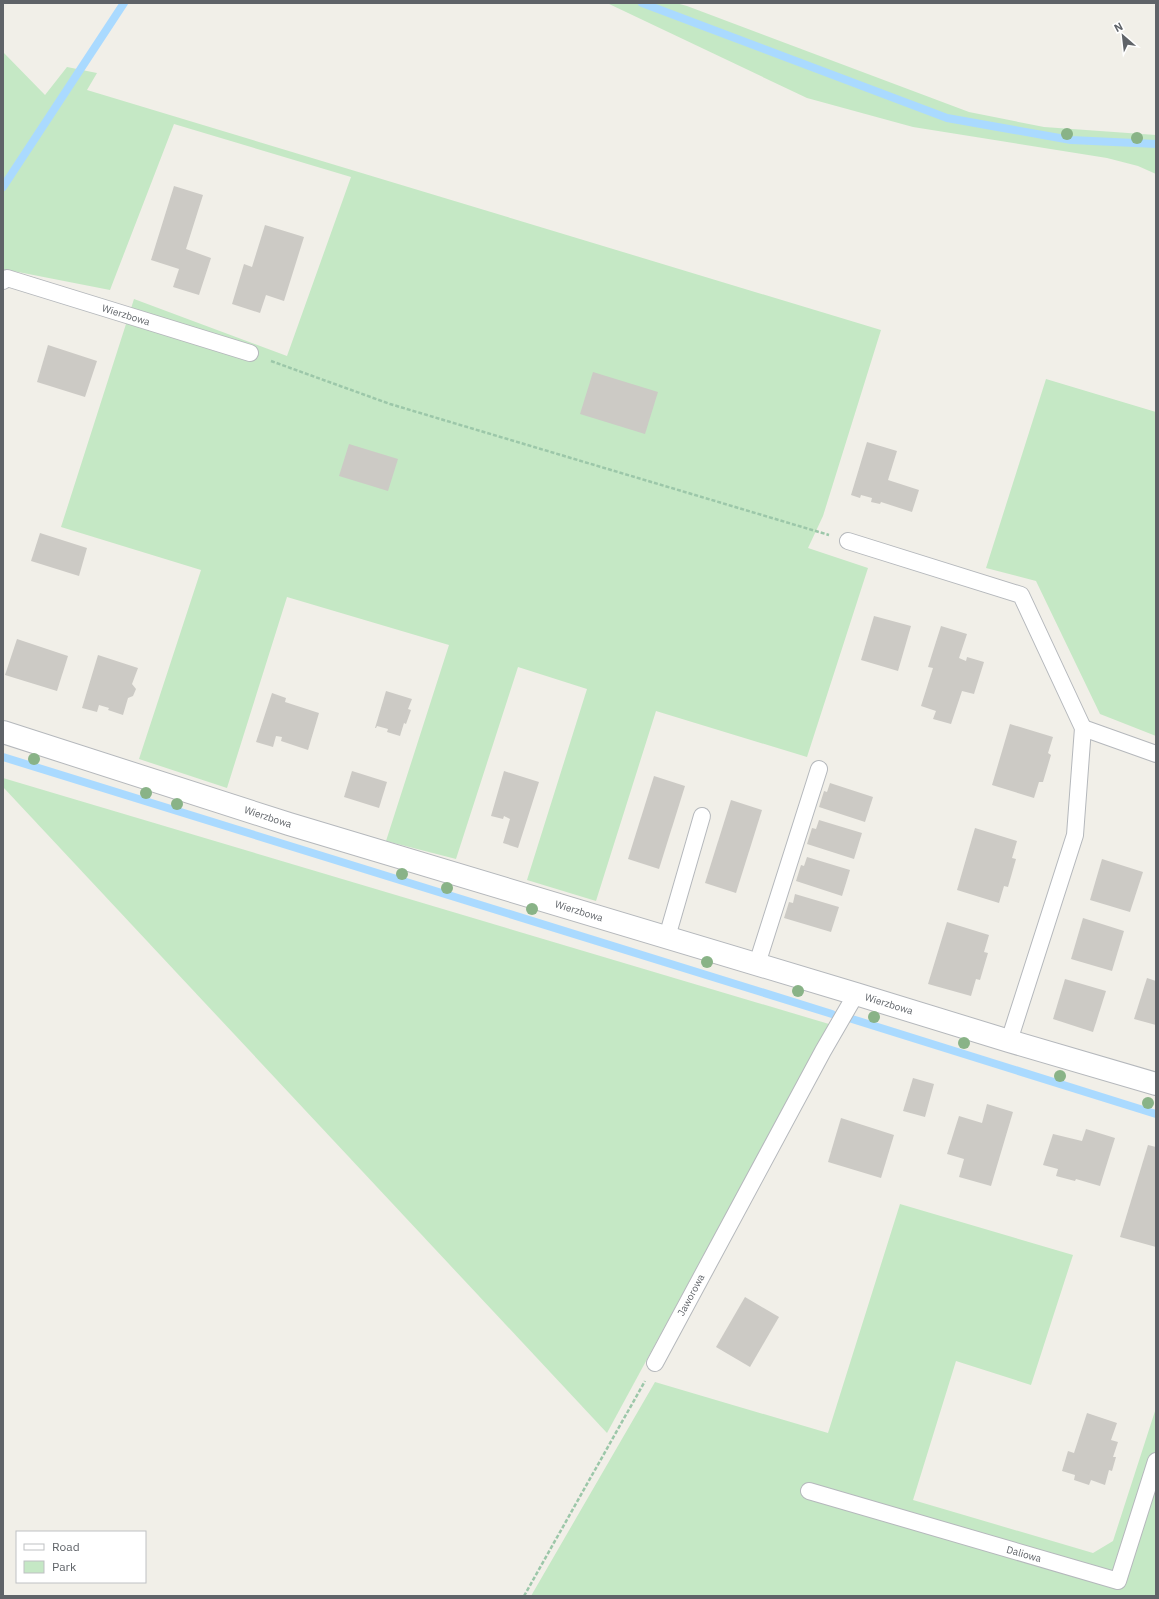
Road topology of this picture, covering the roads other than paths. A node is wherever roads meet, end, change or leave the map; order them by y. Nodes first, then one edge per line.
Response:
1 (3, 281) edge
2 (250, 354) road end
3 (848, 541) road end
4 (1083, 728) junction
5 (3, 732) edge
6 (1156, 754) edge
7 (819, 769) dead end
8 (702, 816) dead end
9 (666, 937) junction
10 (757, 964) junction
11 (856, 994) junction
12 (1009, 1041) junction
13 (1156, 1084) edge
14 (655, 1363) road end
15 (1156, 1461) edge
16 (809, 1491) dead end

1 - 2 lane, Wierzbowa
3 - 4 lane
4 - 6 lane
4 - 12 lane
5 - 9 street, Wierzbowa
7 - 10 lane
8 - 9 lane
9 - 10 street, Wierzbowa
10 - 11 street, Wierzbowa
11 - 12 street, Wierzbowa
11 - 14 lane, Jaworowa
12 - 13 street, Wierzbowa
15 - 16 lane, Daliowa

